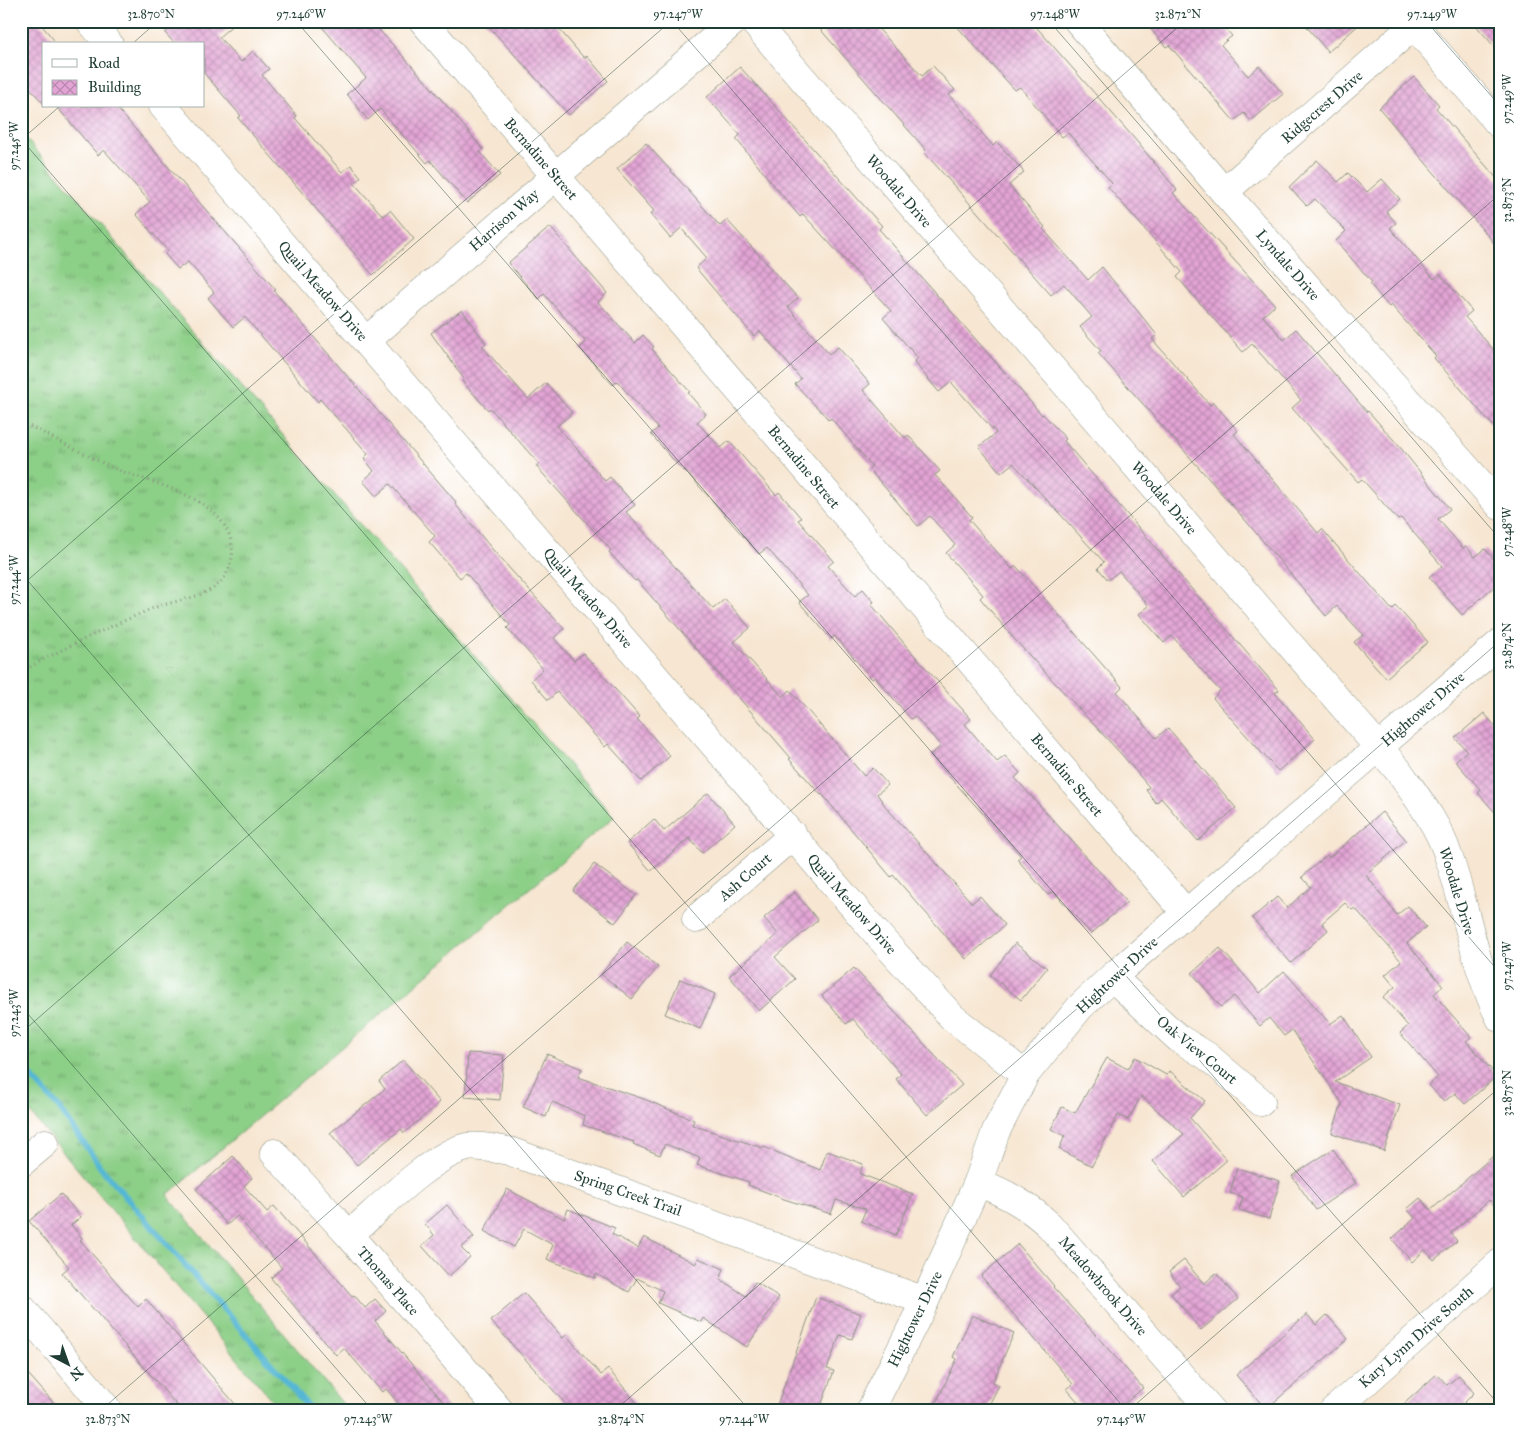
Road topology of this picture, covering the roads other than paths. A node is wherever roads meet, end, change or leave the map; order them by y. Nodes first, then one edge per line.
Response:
1 (90, 21) edge
2 (423, 21) edge
3 (734, 21) edge
4 (753, 21) edge
5 (1078, 21) edge
6 (1414, 23) edge
7 (107, 42) edge
8 (165, 108) edge
9 (1500, 125) edge
10 (556, 176) junction
11 (1224, 192) junction
12 (366, 341) junction
13 (1500, 506) edge
14 (1500, 643) edge
15 (1378, 748) junction
16 (793, 835) junction
17 (1186, 913) junction
18 (696, 918) dead end
19 (1112, 977) junction
20 (1500, 1018) edge
21 (1025, 1075) junction
22 (1261, 1102) dead end
23 (45, 1143) dead end
24 (274, 1153) dead end
25 (21, 1163) edge
26 (978, 1182) junction
27 (349, 1235) junction
28 (1500, 1263) edge
29 (925, 1301) junction
30 (21, 1307) edge
31 (109, 1411) edge
32 (500, 1411) edge
33 (870, 1411) edge
34 (1212, 1411) edge
35 (1333, 1411) edge

1 - 7 street
2 - 10 street, Bernadine Street
3 - 10 street, Harrison Way
4 - 15 street, Woodale Drive
5 - 11 street, Lyndale Drive
6 - 9 street
6 - 11 street, Ridgecrest Drive
8 - 12 street, Quail Meadow Drive
10 - 12 street, Harrison Way
10 - 17 street, Bernadine Street
11 - 13 street, Lyndale Drive
12 - 16 street, Quail Meadow Drive
14 - 15 street, Hightower Drive
15 - 17 street, Hightower Drive
15 - 20 street, Woodale Drive
16 - 18 street, Ash Court
16 - 21 street, Quail Meadow Drive
17 - 19 street, Hightower Drive
19 - 21 street, Hightower Drive
19 - 22 street, Oak View Court
21 - 26 street, Hightower Drive
23 - 25 street
24 - 27 street, Thomas Place
26 - 29 street, Hightower Drive
26 - 34 street, Meadowbrook Drive
27 - 29 street, Spring Creek Trail
27 - 32 street, Thomas Place
28 - 35 street, Kary Lynn Drive South
29 - 33 street, Hightower Drive
30 - 31 street

